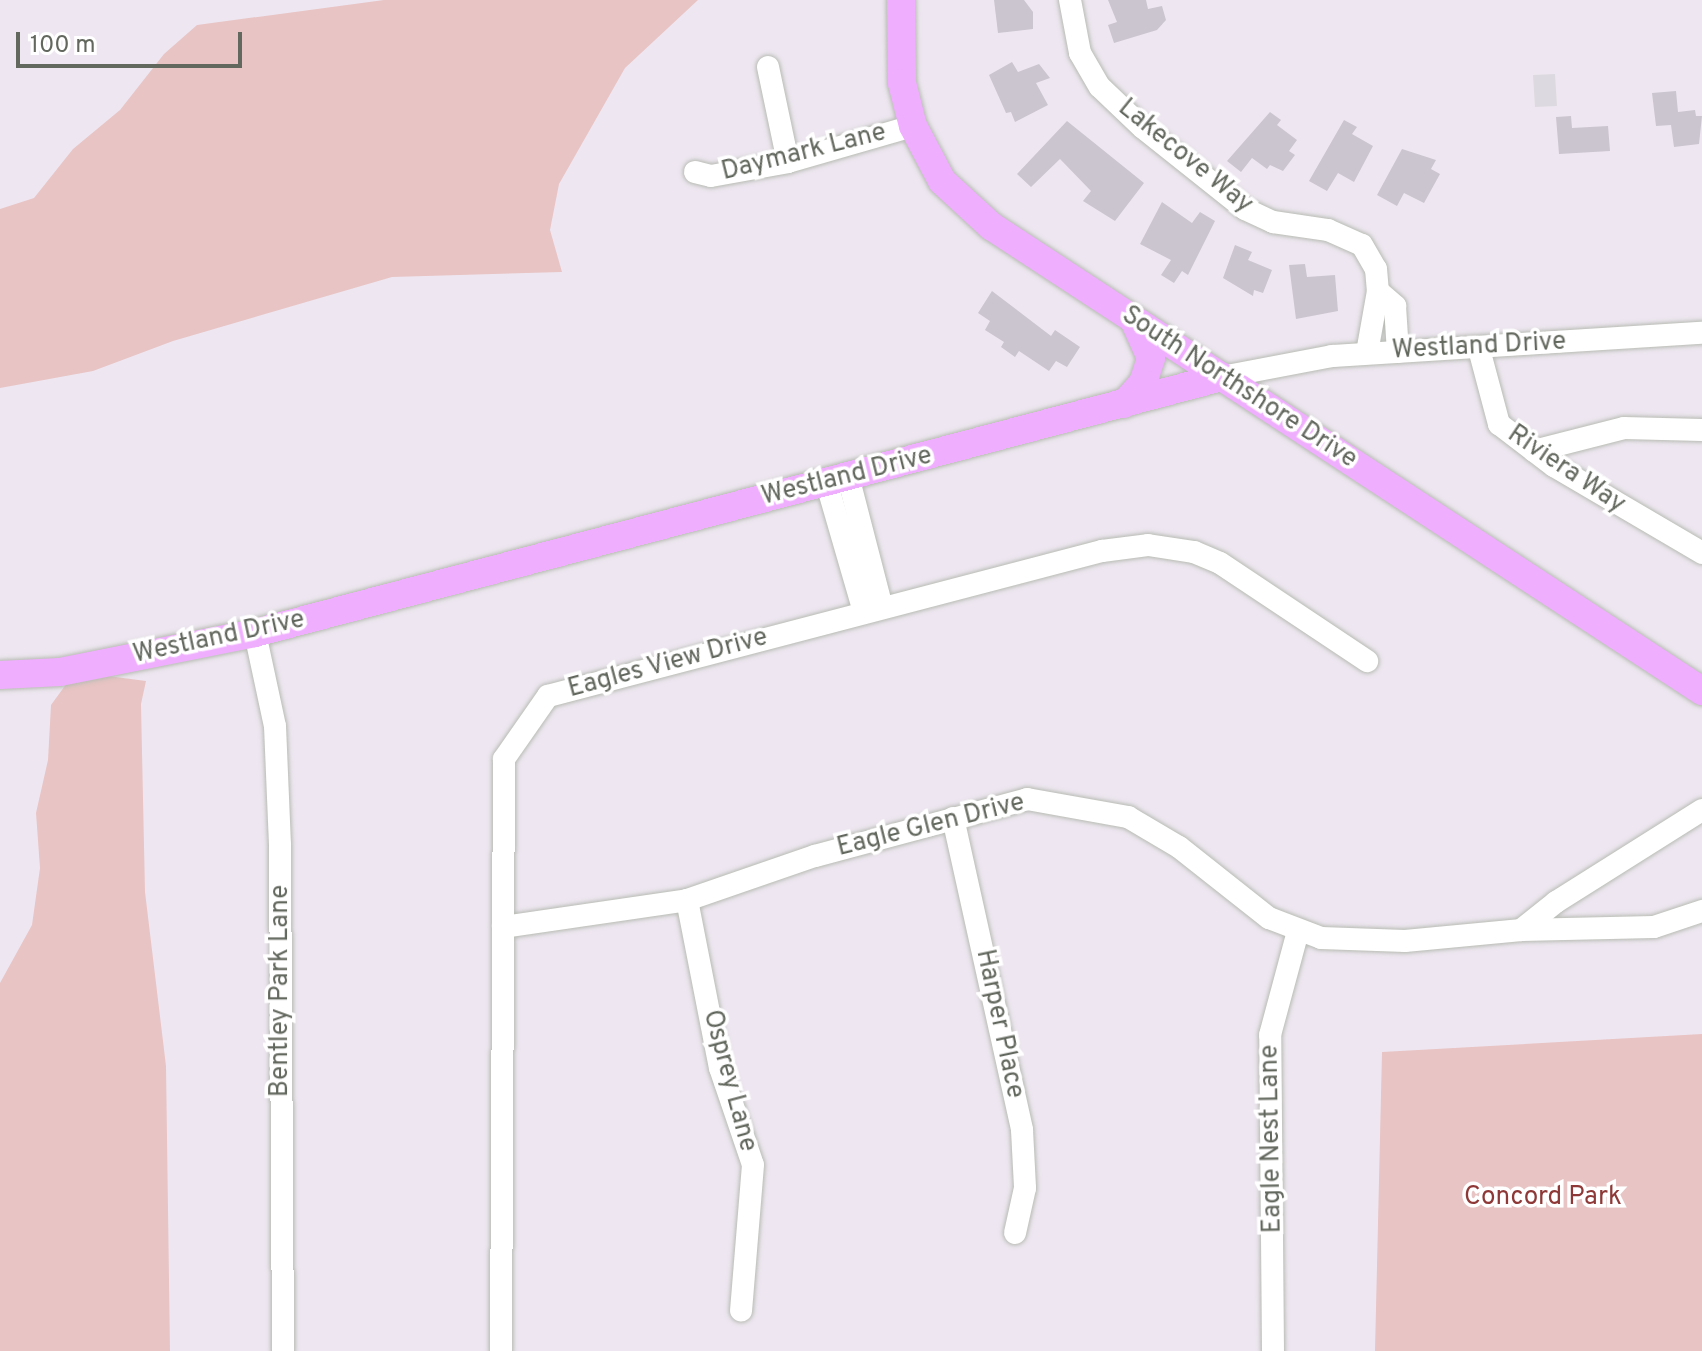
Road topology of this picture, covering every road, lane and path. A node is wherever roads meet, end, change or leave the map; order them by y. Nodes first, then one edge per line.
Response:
1 (901, 0) edge
2 (1070, 0) edge
3 (768, 67) dead end
4 (913, 126) junction
5 (788, 162) junction
6 (695, 172) dead end
7 (1378, 291) junction
8 (1131, 316) junction
9 (1702, 333) edge
10 (1479, 349) junction
11 (1398, 352) junction
12 (1367, 353) junction
13 (1222, 377) junction
14 (1124, 404) junction
15 (1702, 430) edge
16 (1534, 451) junction
17 (837, 479) junction
18 (1702, 553) edge
19 (873, 609) junction
20 (255, 633) junction
21 (1367, 661) dead end
22 (0, 675) edge
23 (1702, 691) edge
24 (1702, 810) edge
25 (953, 818) junction
26 (687, 900) junction
27 (1702, 911) edge
28 (503, 927) junction
29 (1521, 930) junction
30 (1298, 931) junction
31 (1015, 1233) dead end
32 (741, 1311) dead end
33 (283, 1351) edge
34 (501, 1351) edge
35 (1273, 1351) edge

1 - 4 main road, South Northshore Drive
2 - 7 street, Lakecove Way
3 - 5 street
4 - 5 street, Daymark Lane
4 - 8 main road, South Northshore Drive
5 - 6 street, Daymark Lane
7 - 11 street, Lakecove Way
7 - 12 street, Lakecove Way
8 - 13 main road, South Northshore Drive
8 - 14 main road
9 - 10 street, Westland Drive
10 - 11 street, Westland Drive
10 - 16 street, Riviera Way
11 - 12 street, Westland Drive
12 - 13 street, Westland Drive
13 - 14 main road, Westland Drive
13 - 23 main road, South Northshore Drive
14 - 17 main road, Westland Drive
15 - 16 street
16 - 18 street, Riviera Way
17 - 19 street
17 - 20 main road, Westland Drive
19 - 21 street, Eagles View Drive
19 - 28 street, Eagles View Drive
20 - 22 main road, Westland Drive
20 - 33 street, Bentley Park Lane
24 - 29 street
25 - 26 street, Eagle Glen Drive
25 - 30 street, Eagle Glen Drive
25 - 31 street, Harper Place
26 - 28 street, Eagle Glen Drive
26 - 32 street, Osprey Lane
27 - 29 street, Eagle Glen Drive
28 - 34 street, Eagles View Drive
29 - 30 street, Eagle Glen Drive
30 - 35 street, Eagle Nest Lane

